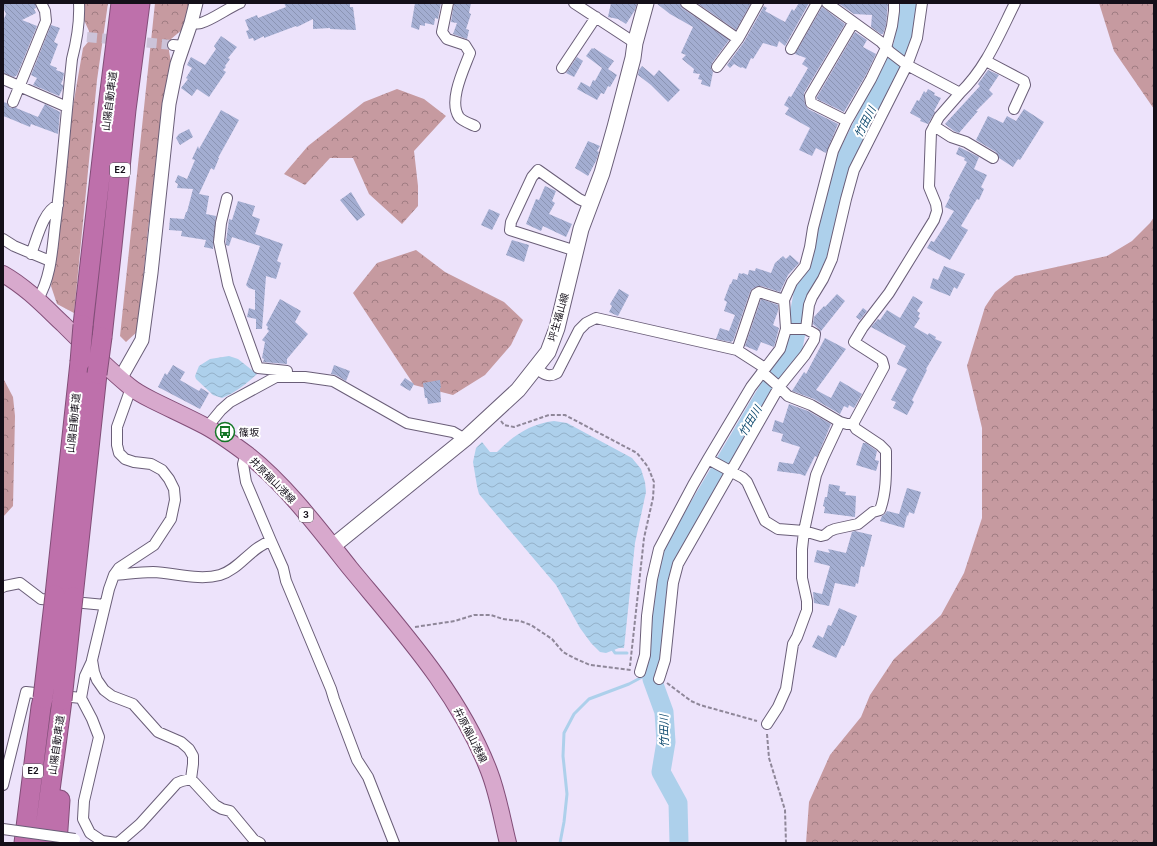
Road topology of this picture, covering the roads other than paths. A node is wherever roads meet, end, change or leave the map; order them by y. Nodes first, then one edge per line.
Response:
1 (41, 3) edge
2 (79, 3) edge
3 (121, 3) edge
4 (140, 3) edge
5 (196, 3) edge
6 (240, 3) edge
7 (448, 3) edge
8 (574, 3) edge
9 (646, 3) edge
10 (686, 3) edge
11 (758, 3) edge
12 (817, 3) edge
13 (826, 3) edge
14 (894, 3) edge
15 (922, 3) edge
16 (1015, 3) edge
17 (596, 17) junction
18 (191, 23) junction
19 (853, 23) junction
20 (738, 39) junction
21 (635, 43) junction
22 (791, 49) dead end
23 (888, 50) junction
24 (986, 61) junction
25 (906, 64) junction
26 (717, 67) dead end
27 (562, 68) dead end
28 (3, 79) edge
29 (20, 86) junction
30 (960, 93) junction
31 (13, 102) dead end
32 (67, 107) junction
33 (1014, 109) dead end
34 (847, 121) junction
35 (476, 126) dead end
36 (934, 126) junction
37 (994, 158) dead end
38 (227, 198) dead end
39 (590, 204) junction
40 (58, 205) junction
41 (3, 239) edge
42 (576, 251) junction
43 (31, 254) junction
44 (50, 261) junction
45 (3, 274) edge
46 (38, 299) junction
47 (784, 300) junction
48 (788, 329) junction
49 (805, 329) junction
50 (737, 350) junction
51 (536, 368) junction
52 (764, 372) junction
53 (305, 377) junction
54 (125, 383) junction
55 (778, 386) junction
56 (840, 422) junction
57 (852, 424) junction
58 (207, 427) junction
59 (465, 439) junction
60 (246, 453) junction
61 (710, 460) junction
62 (728, 471) junction
63 (804, 531) junction
64 (270, 541) junction
65 (333, 546) junction
66 (114, 575) junction
67 (3, 588) edge
68 (64, 596) junction
69 (105, 605) junction
70 (92, 660) junction
71 (635, 671) road end
72 (659, 679) road end
73 (59, 701) junction
74 (767, 724) road end
75 (191, 779) junction
76 (3, 785) edge
77 (3, 829) edge
78 (71, 842) edge
79 (12, 843) edge
80 (24, 843) edge
81 (42, 843) edge
82 (117, 843) edge
83 (260, 843) edge
84 (394, 843) edge
85 (508, 843) edge

1 - 29 street
2 - 32 street
3 - 68 highway, 山陽自動車道 / E2, bridge
4 - 68 highway, 山陽自動車道 / E2, bridge
5 - 18 street
6 - 18 street
7 - 35 street
8 - 17 street
9 - 21 main road, 坪生福山線
10 - 20 street
11 - 20 street
12 - 22 street
13 - 19 street
14 - 23 street
15 - 25 street
16 - 24 street
17 - 21 street
17 - 27 street
18 - 54 street
19 - 23 street
19 - 34 street
20 - 26 street
21 - 39 main road, 坪生福山線
23 - 25 street
23 - 34 street
24 - 30 street
24 - 33 street
25 - 30 street
25 - 49 street
28 - 29 street
29 - 31 street
29 - 32 street
30 - 36 street
32 - 40 street
34 - 47 street
36 - 37 street
36 - 57 street
38 - 53 street
39 - 42 main road, 坪生福山線
39 - 42 street
40 - 43 street
40 - 44 street
41 - 43 street
42 - 51 main road, 坪生福山線
43 - 44 street
44 - 46 street
45 - 46 main road, 井原福山港線 / 3
46 - 54 main road, 井原福山港線 / 3
47 - 48 street
47 - 50 street
48 - 49 street
48 - 52 street
49 - 55 street
50 - 51 street
50 - 52 street
51 - 59 main road, 坪生福山線
52 - 55 street
52 - 61 street
53 - 58 street
53 - 59 street
54 - 58 main road, 井原福山港線 / 3
54 - 66 street
55 - 56 street
55 - 62 street
56 - 57 street
56 - 63 street
57 - 63 street
58 - 60 main road, 井原福山港線 / 3
59 - 65 main road, 坪生福山線
60 - 64 street
60 - 65 main road, 井原福山港線 / 3
61 - 62 street
61 - 71 street
62 - 63 street
62 - 72 street
63 - 74 street
64 - 66 street
64 - 84 street
65 - 85 main road, 井原福山港線 / 3
66 - 69 street
67 - 69 street
68 - 73 highway, 山陽自動車道 / E2, bridge
68 - 73 highway, 山陽自動車道 / E2, bridge
69 - 70 street
70 - 73 street
70 - 75 street
73 - 76 street
73 - 78 highway
73 - 79 highway
73 - 80 highway, 山陽自動車道 / E2
73 - 81 highway, 山陽自動車道 / E2
73 - 82 street
75 - 82 street
75 - 83 street
77 - 78 street, bridge

